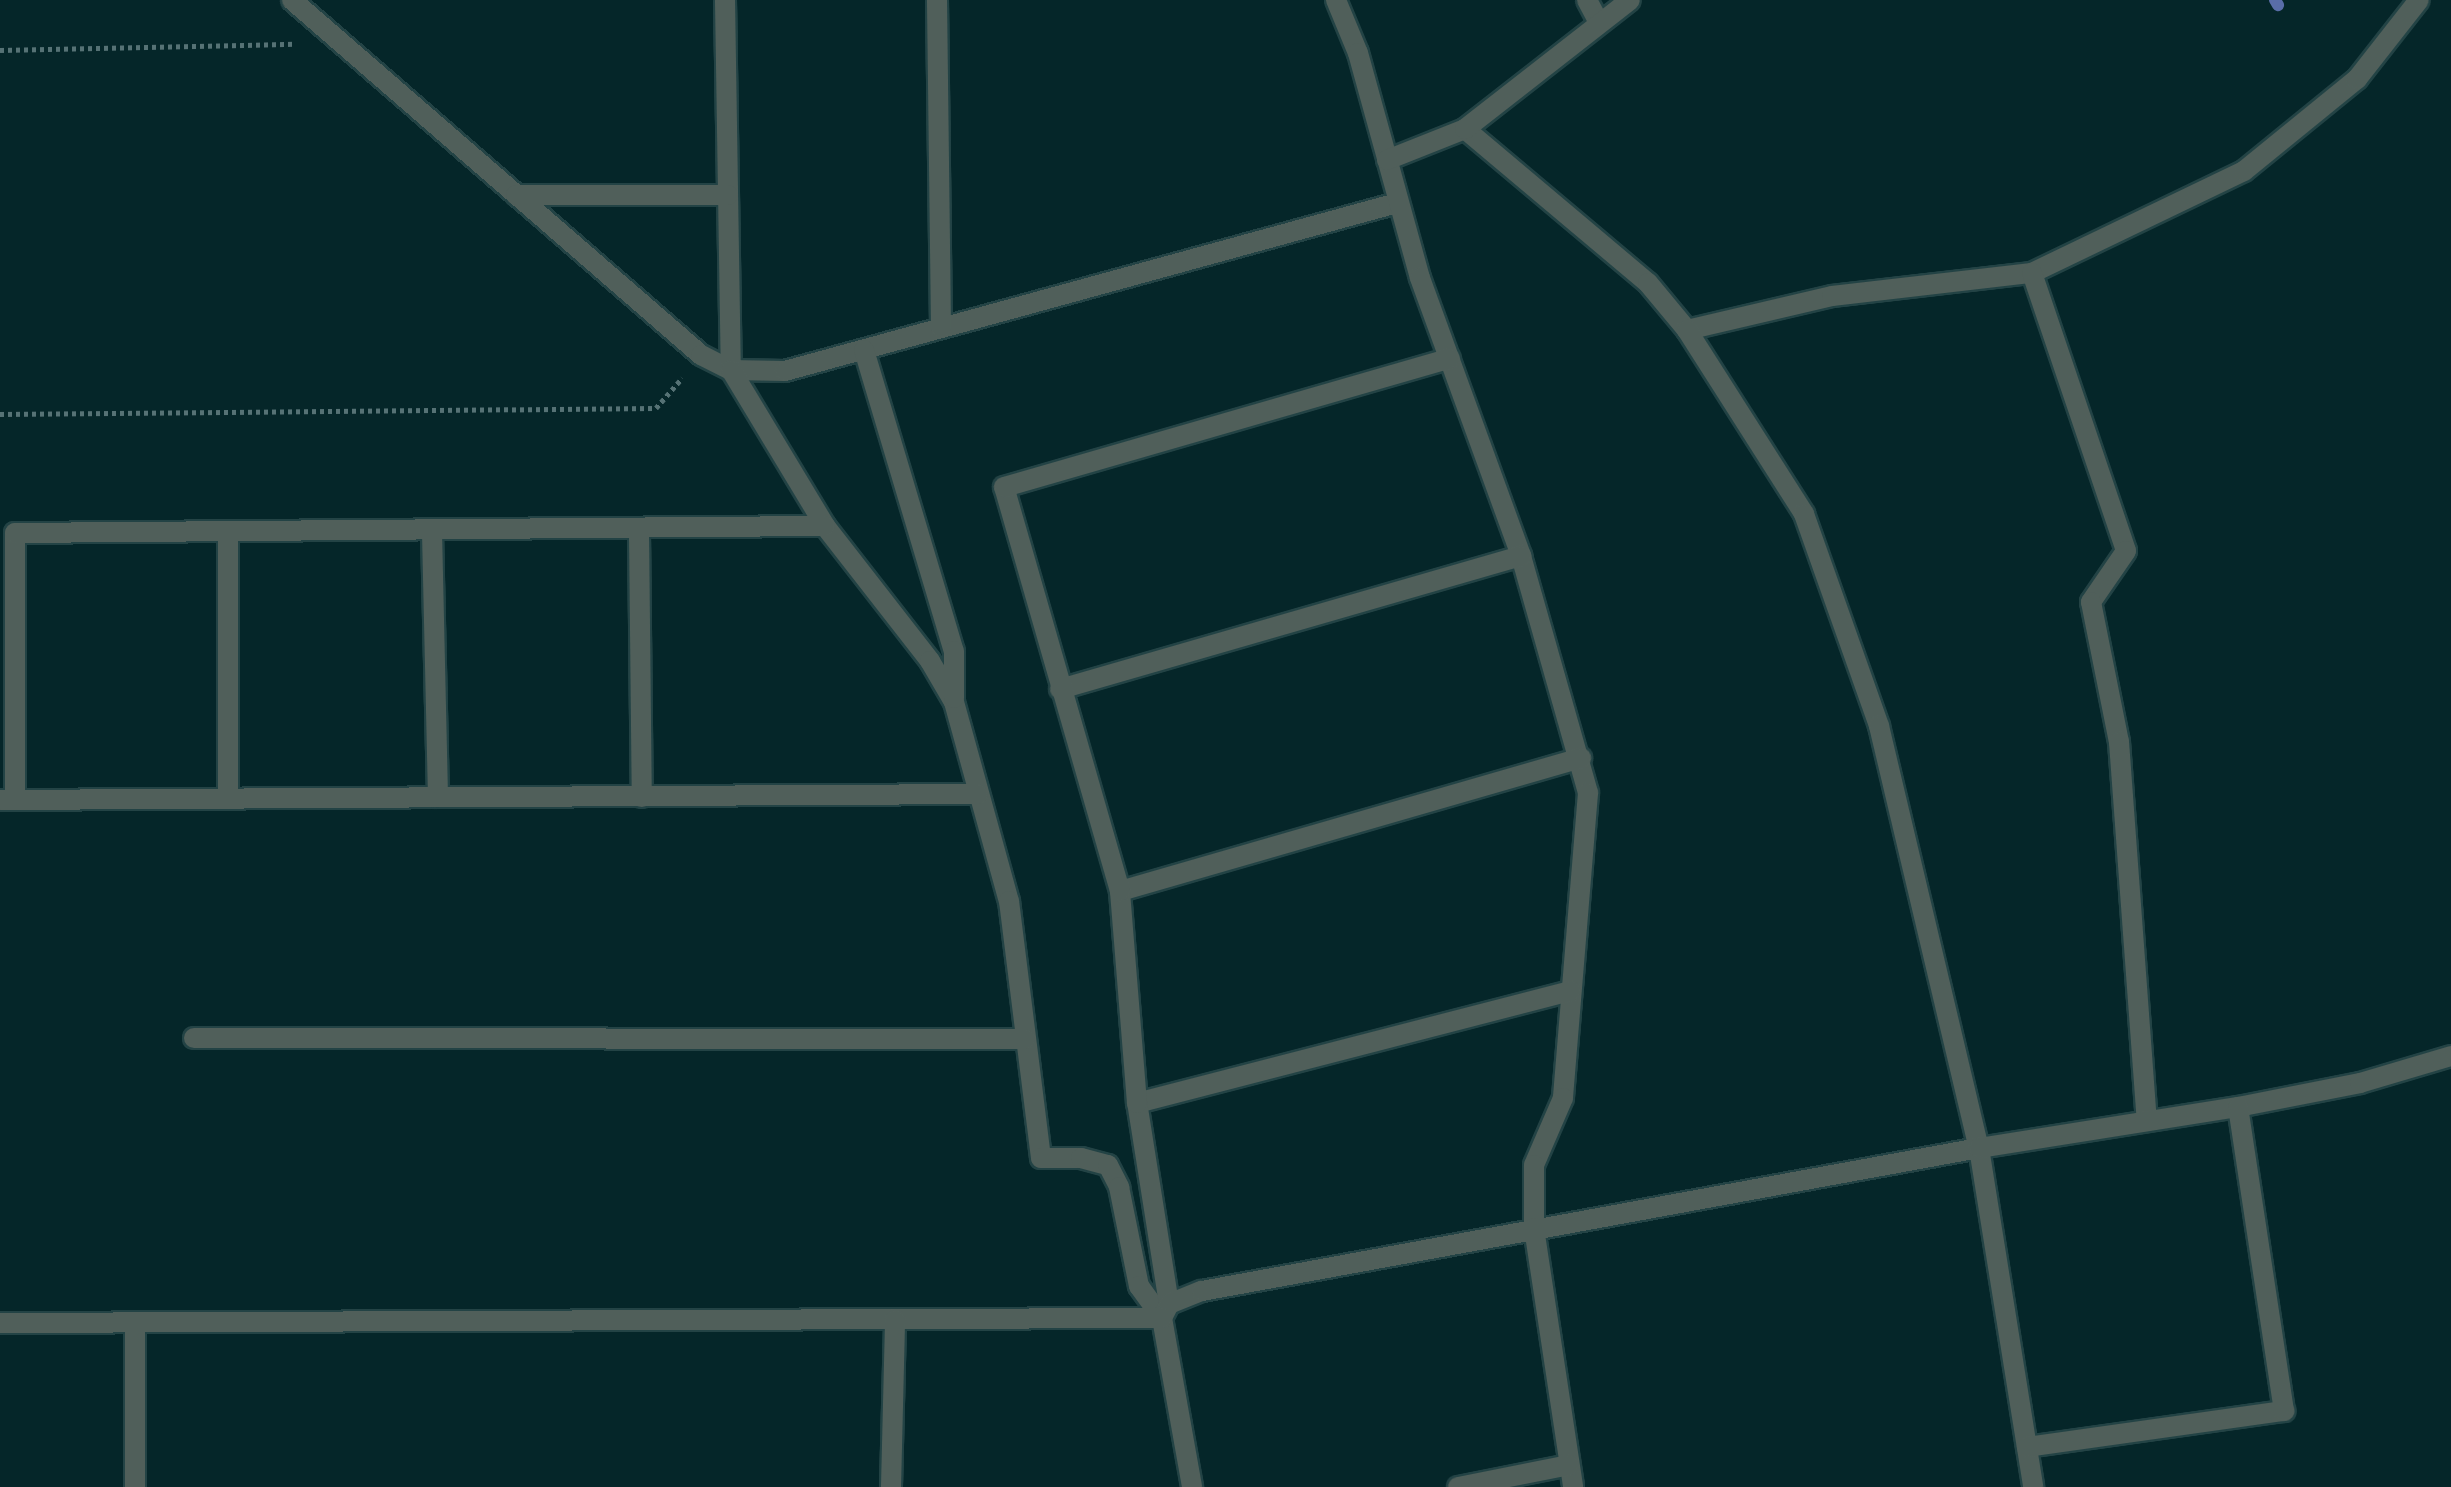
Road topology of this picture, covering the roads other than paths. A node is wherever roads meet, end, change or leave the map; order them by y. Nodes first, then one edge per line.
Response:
1 (292, 0) edge
2 (725, 0) edge
3 (937, 0) edge
4 (1336, 0) edge
5 (1587, 0) edge
6 (1630, 0) edge
7 (2419, 0) edge
8 (1598, 21) junction
9 (1465, 129) junction
10 (1387, 160) junction
11 (516, 195) junction
12 (728, 195) junction
13 (1397, 203) junction
14 (2032, 273) junction
15 (941, 328) junction
16 (1687, 330) junction
17 (864, 350) junction
18 (1450, 358) junction
19 (731, 370) junction
20 (825, 526) junction
21 (432, 532) junction
22 (639, 532) junction
23 (228, 535) junction
24 (1521, 556) junction
25 (1060, 689) junction
26 (954, 702) junction
27 (1581, 758) junction
28 (978, 794) junction
29 (438, 797) junction
30 (642, 797) junction
31 (228, 798) junction
32 (8, 800) edge
33 (1120, 891) junction
34 (1571, 991) junction
35 (194, 1038) dead end
36 (1025, 1039) junction
37 (2451, 1056) edge
38 (1137, 1103) junction
39 (2238, 1107) junction
40 (2147, 1120) junction
41 (1979, 1148) junction
42 (1534, 1228) junction
43 (1165, 1311) junction
44 (895, 1320) junction
45 (135, 1322) junction
46 (0, 1323) edge
47 (2027, 1447) junction
48 (1569, 1465) junction
49 (135, 1487) edge
50 (891, 1487) edge
51 (1192, 1487) edge
52 (1458, 1487) edge
53 (1573, 1487) edge
54 (2033, 1487) edge

1 - 11 street
2 - 12 street
3 - 15 street
4 - 10 street
5 - 8 street
6 - 8 street
7 - 14 street
8 - 9 street
9 - 10 street
9 - 16 street
10 - 13 street
11 - 12 street
11 - 19 street
12 - 19 street
13 - 15 street
13 - 18 street
14 - 16 street
14 - 40 street
15 - 17 street
16 - 41 street
17 - 19 street
17 - 26 street
18 - 24 street
18 - 25 street
19 - 20 street
20 - 22 street
20 - 26 street
21 - 22 street
21 - 23 street
21 - 29 street
22 - 30 street
23 - 31 street
23 - 32 street
24 - 25 street
24 - 27 street
25 - 33 street
26 - 28 street
27 - 33 street
27 - 34 street
28 - 30 street
28 - 36 street
29 - 30 street
29 - 31 street
31 - 32 street
33 - 38 street
34 - 38 street
34 - 42 street
35 - 36 street
36 - 43 street
37 - 39 street
38 - 43 street
39 - 40 street
39 - 47 street
40 - 41 street
41 - 42 street
41 - 47 street
42 - 43 street
42 - 48 street
43 - 44 street
43 - 51 street
44 - 45 street
44 - 50 street
45 - 46 street
45 - 49 street
47 - 54 street
48 - 52 street
48 - 53 street

